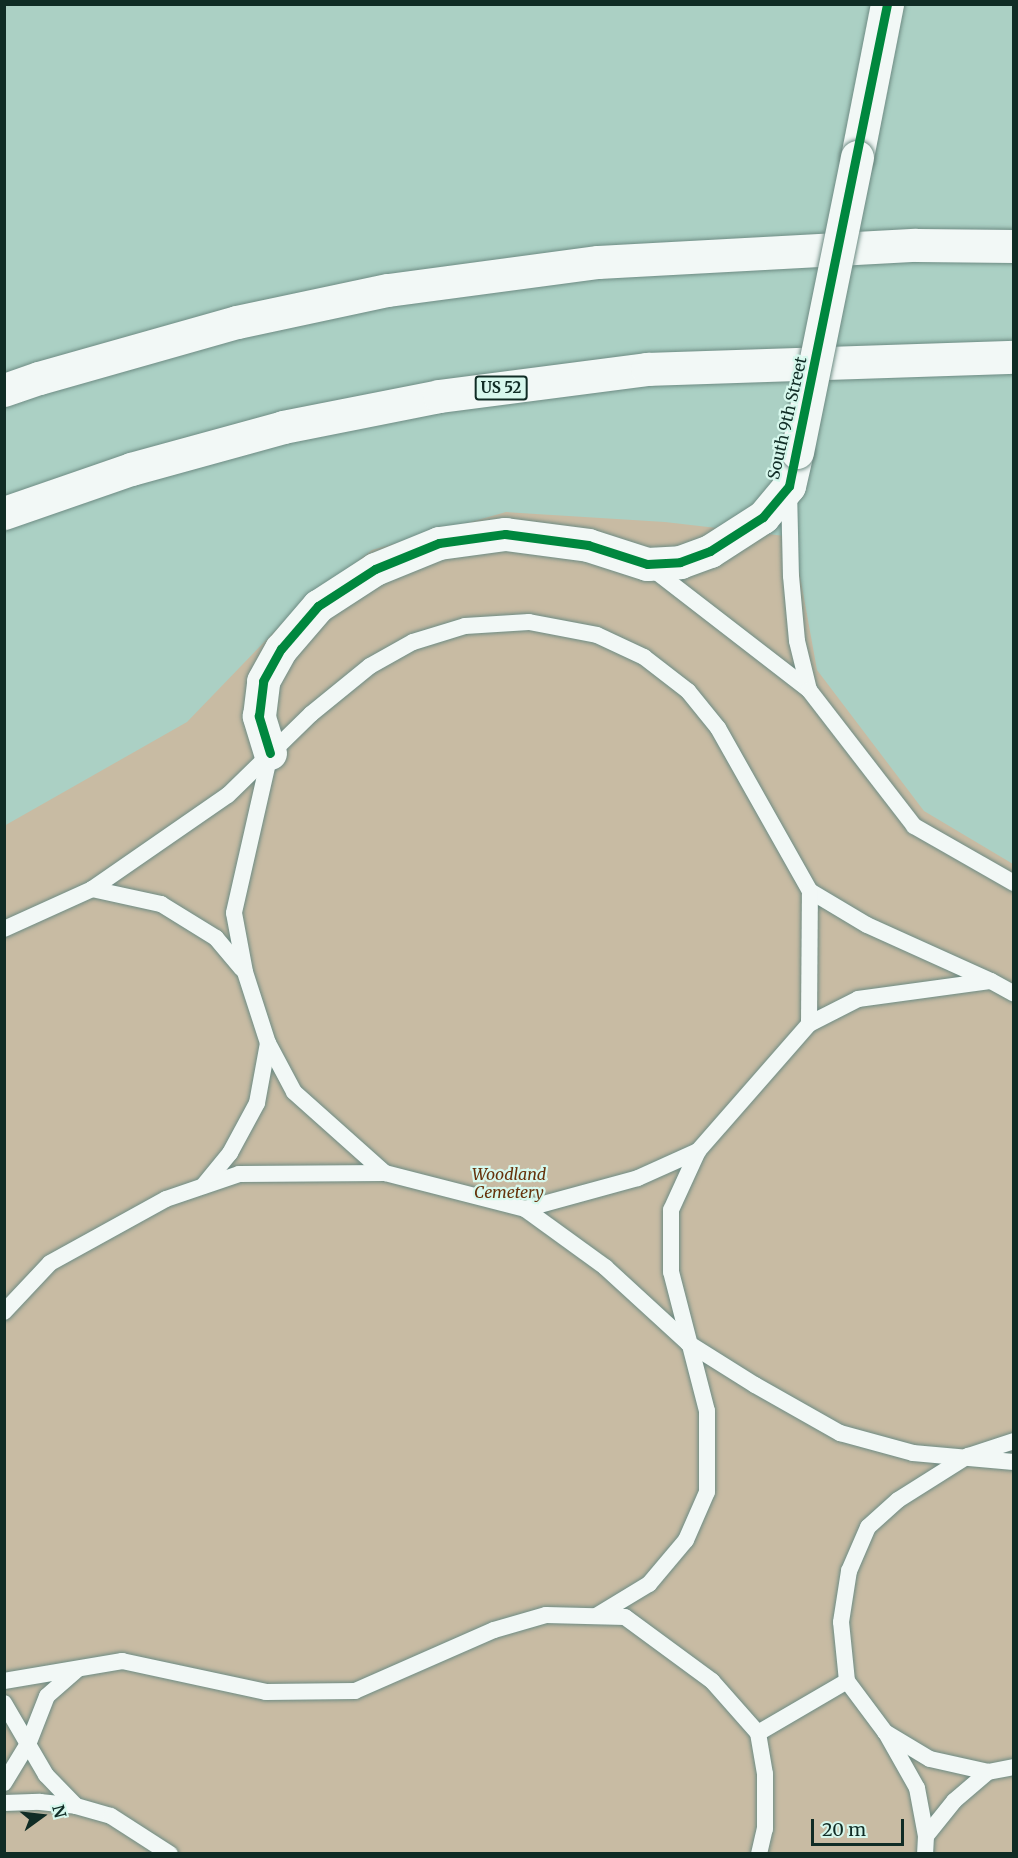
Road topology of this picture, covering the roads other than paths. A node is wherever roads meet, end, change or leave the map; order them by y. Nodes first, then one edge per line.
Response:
1 (887, 4) edge
2 (1014, 246) edge
3 (1014, 357) edge
4 (4, 390) edge
5 (789, 486) junction
6 (4, 513) edge
7 (647, 564) junction
8 (809, 690) junction
9 (270, 753) junction
10 (1014, 883) edge
11 (92, 889) junction
12 (810, 891) junction
13 (4, 929) edge
14 (245, 972) junction
15 (991, 981) junction
16 (1014, 994) edge
17 (809, 1023) junction
18 (268, 1043) junction
19 (698, 1150) junction
20 (386, 1173) junction
21 (203, 1186) junction
22 (525, 1209) junction
23 (4, 1312) edge
24 (688, 1343) junction
25 (1014, 1440) edge
26 (968, 1456) junction
27 (1014, 1462) edge
28 (595, 1616) junction
29 (78, 1668) junction
30 (4, 1681) edge
31 (847, 1681) junction
32 (4, 1703) edge
33 (758, 1732) junction
34 (885, 1732) junction
35 (29, 1742) junction
36 (1014, 1767) edge
37 (988, 1772) junction
38 (4, 1783) edge
39 (4, 1803) edge
40 (76, 1806) junction
41 (926, 1836) junction
42 (170, 1854) edge
43 (759, 1854) edge
44 (925, 1854) edge

1 - 5 main road, South 9th Street, bridge
2 - 4 main road
3 - 6 main road, US 52
5 - 7 main road, South 9th Street
5 - 8 lane
7 - 8 lane
7 - 9 main road, South 9th Street
8 - 10 lane
9 - 11 lane
9 - 12 lane
9 - 14 lane
11 - 13 lane
11 - 14 lane
12 - 15 lane
12 - 17 lane
14 - 18 lane
15 - 16 lane
15 - 17 lane
17 - 19 lane
18 - 20 lane
18 - 21 lane
19 - 22 lane
19 - 24 lane
20 - 21 lane
20 - 22 lane
21 - 23 lane
22 - 24 lane
24 - 26 lane
24 - 28 lane
25 - 26 lane
26 - 27 lane
26 - 31 lane
28 - 29 lane
28 - 33 lane
29 - 30 lane
29 - 35 lane
31 - 33 lane
31 - 34 lane
32 - 35 lane
33 - 43 lane
34 - 37 lane
34 - 41 lane
35 - 38 lane
35 - 40 lane
36 - 37 lane
37 - 41 lane
39 - 40 lane
40 - 42 lane
41 - 44 lane

